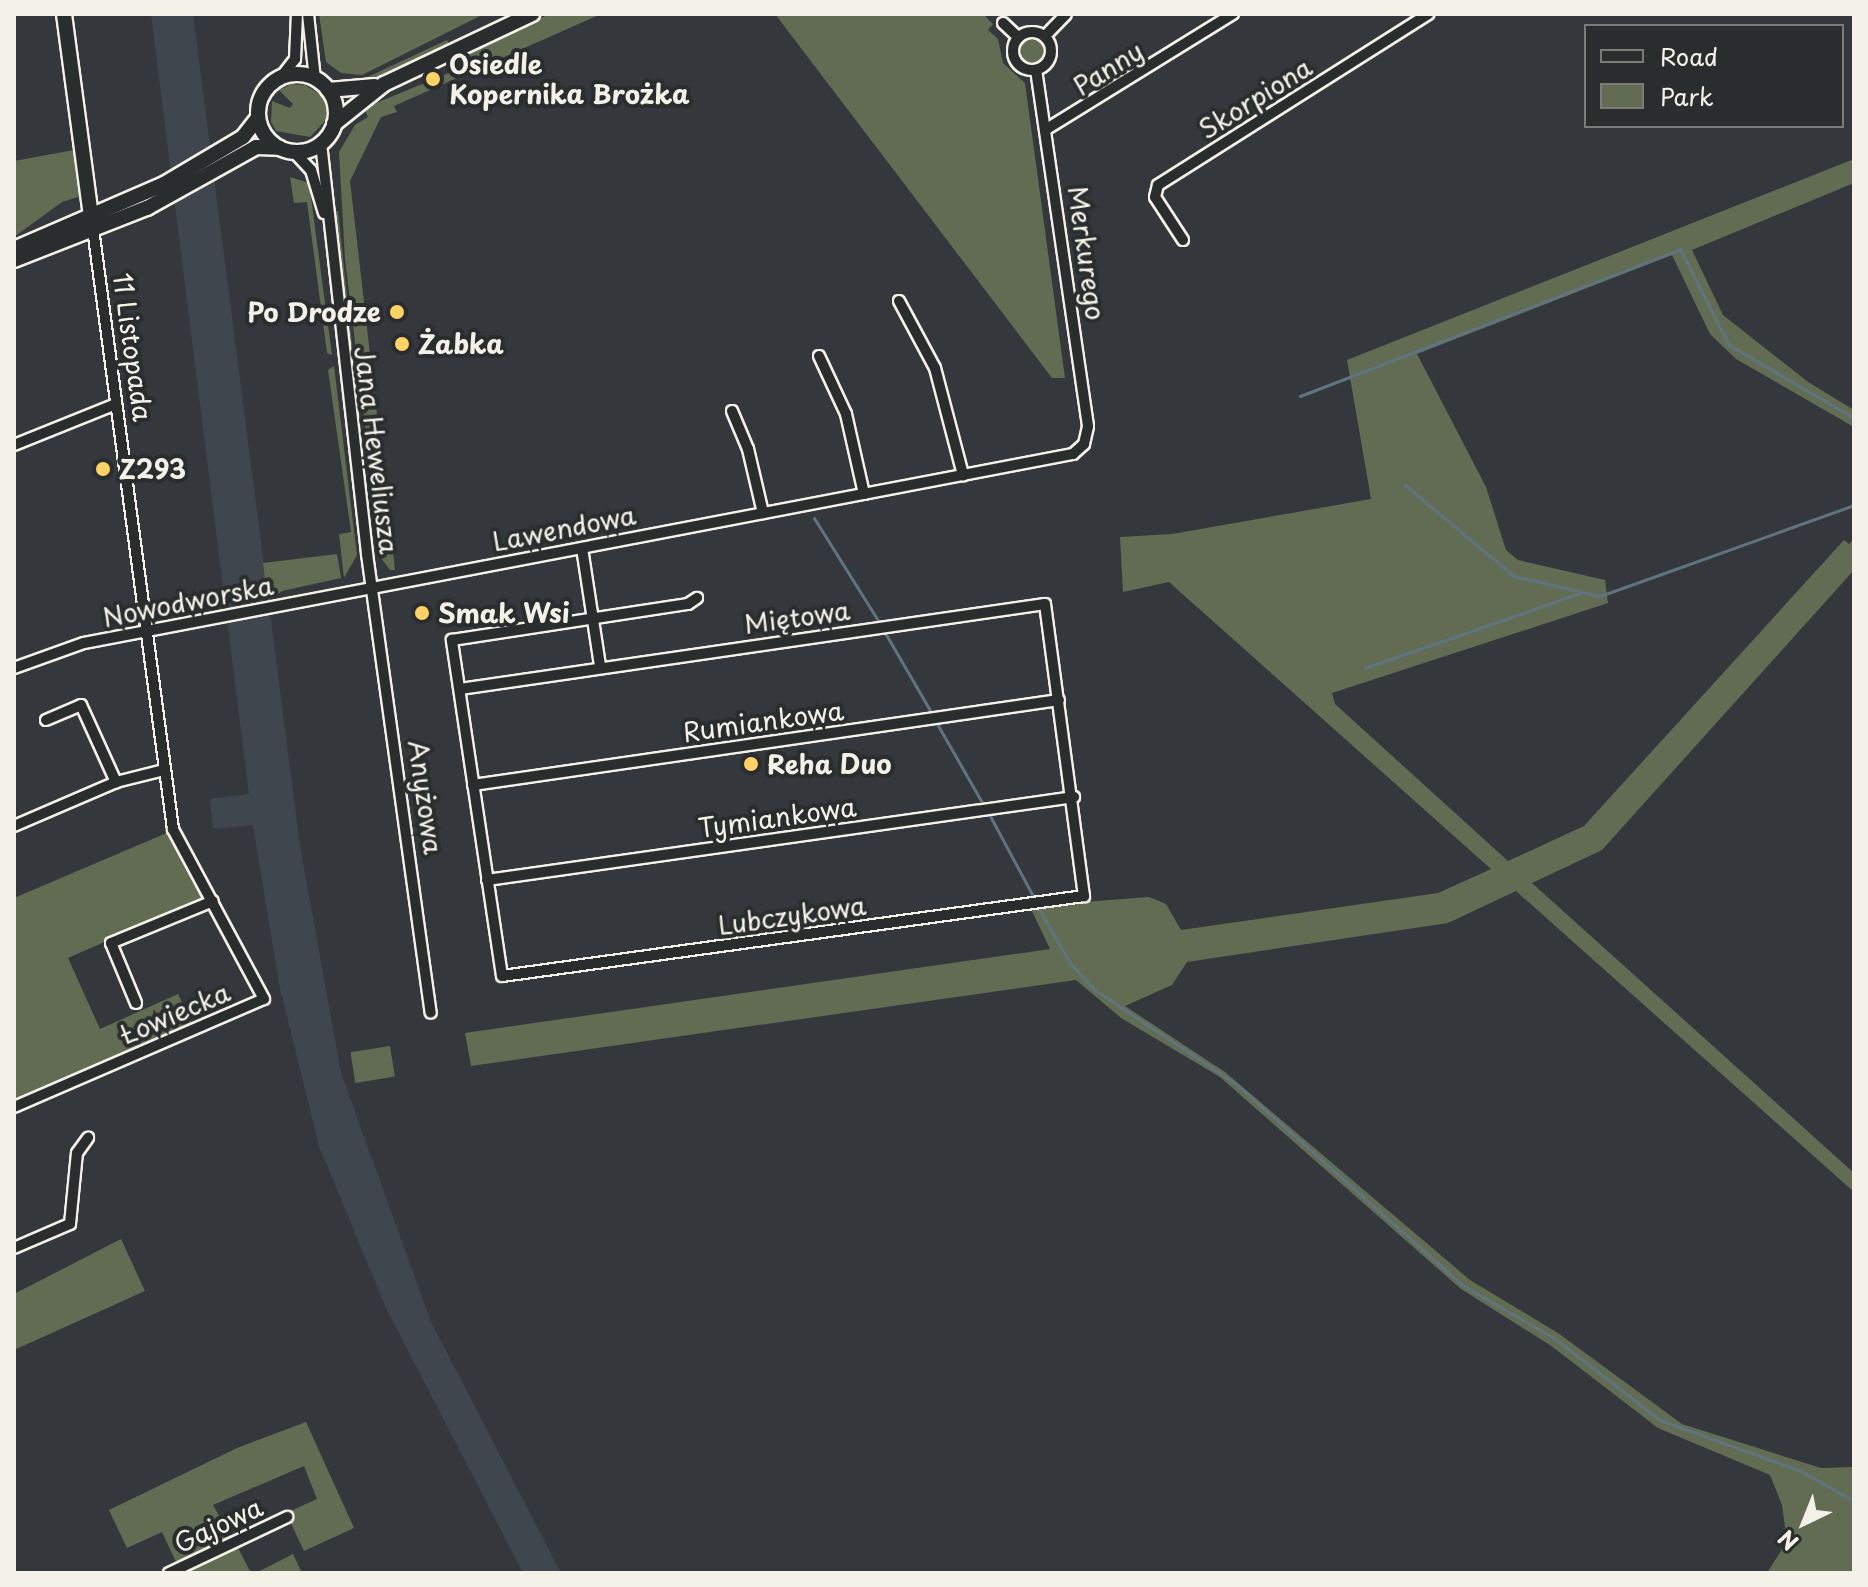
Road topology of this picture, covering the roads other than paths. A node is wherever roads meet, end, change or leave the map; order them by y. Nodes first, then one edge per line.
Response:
1 (64, 14) edge
2 (297, 14) edge
3 (308, 14) edge
4 (532, 14) edge
5 (1066, 14) edge
6 (1233, 14) edge
7 (1429, 14) edge
8 (1003, 23) dead end
9 (1045, 36) junction
10 (1018, 37) junction
11 (1036, 70) junction
12 (281, 77) junction
13 (315, 79) junction
14 (384, 84) junction
15 (328, 90) junction
16 (258, 118) junction
17 (334, 124) junction
18 (1045, 130) junction
19 (321, 143) junction
20 (287, 150) junction
21 (92, 223) junction
22 (327, 223) junction
23 (1183, 240) dead end
24 (14, 249) edge
25 (14, 260) edge
26 (899, 301) dead end
27 (819, 356) dead end
28 (116, 404) junction
29 (732, 411) dead end
30 (1084, 444) joint
31 (14, 445) edge
32 (963, 475) junction
33 (864, 494) junction
34 (763, 513) junction
35 (582, 548) junction
36 (374, 588) junction
37 (697, 598) dead end
38 (593, 618) junction
39 (147, 631) junction
40 (600, 666) junction
41 (14, 668) edge
42 (460, 689) junction
43 (1059, 700) junction
44 (46, 720) dead end
45 (164, 770) junction
46 (116, 782) junction
47 (473, 785) junction
48 (1074, 797) junction
49 (14, 826) edge
50 (173, 829) joint
51 (487, 880) junction
52 (213, 901) junction
53 (136, 1003) dead end
54 (431, 1013) dead end
55 (14, 1107) edge
56 (88, 1138) dead end
57 (14, 1248) edge
58 (287, 1517) dead end
59 (169, 1573) edge

1 - 21 main road, 11 Listopada
2 - 12 street
3 - 13 street
4 - 14 main road
5 - 9 street
6 - 18 street, Panny
7 - 23 street, Skorpiona
8 - 10 street
9 - 10 street
9 - 11 street
10 - 11 street
11 - 18 street, Merkurego
12 - 13 main road
12 - 16 main road
13 - 15 main road
14 - 15 main road
14 - 17 main road
15 - 17 main road
16 - 20 main road
16 - 21 main road
17 - 19 main road
18 - 30 street, Merkurego
19 - 20 main road
19 - 22 street, Jana Heweliusza
20 - 21 main road
20 - 22 street, Jana Heweliusza
21 - 24 main road
21 - 25 main road
21 - 28 street, 11 Listopada
22 - 36 street, Jana Heweliusza
26 - 32 street
27 - 33 street
28 - 31 street
28 - 39 street, 11 Listopada
29 - 34 street
30 - 32 street, Lawendowa
32 - 33 street, Lawendowa
33 - 34 street, Lawendowa
34 - 35 street, Lawendowa
35 - 36 street, Lawendowa
35 - 38 street
36 - 39 street, Nowodworska
36 - 54 street, Anyżowa
37 - 38 street
38 - 40 street
38 - 42 street, Lubczykowa
39 - 41 street, Nowodworska
39 - 45 street, 11 Listopada
40 - 42 street, Miętowa
40 - 43 street, Miętowa
42 - 47 street, Lubczykowa
43 - 47 street, Rumiankowa
43 - 48 street, Lubczykowa
44 - 46 street
45 - 46 street
45 - 50 street, 11 Listopada
46 - 49 street
47 - 51 street, Lubczykowa
48 - 51 street, Tymiankowa
48 - 51 street, Lubczykowa
50 - 52 street, Łowiecka
52 - 53 street
52 - 55 street, Łowiecka
56 - 57 street
58 - 59 street, Gajowa

